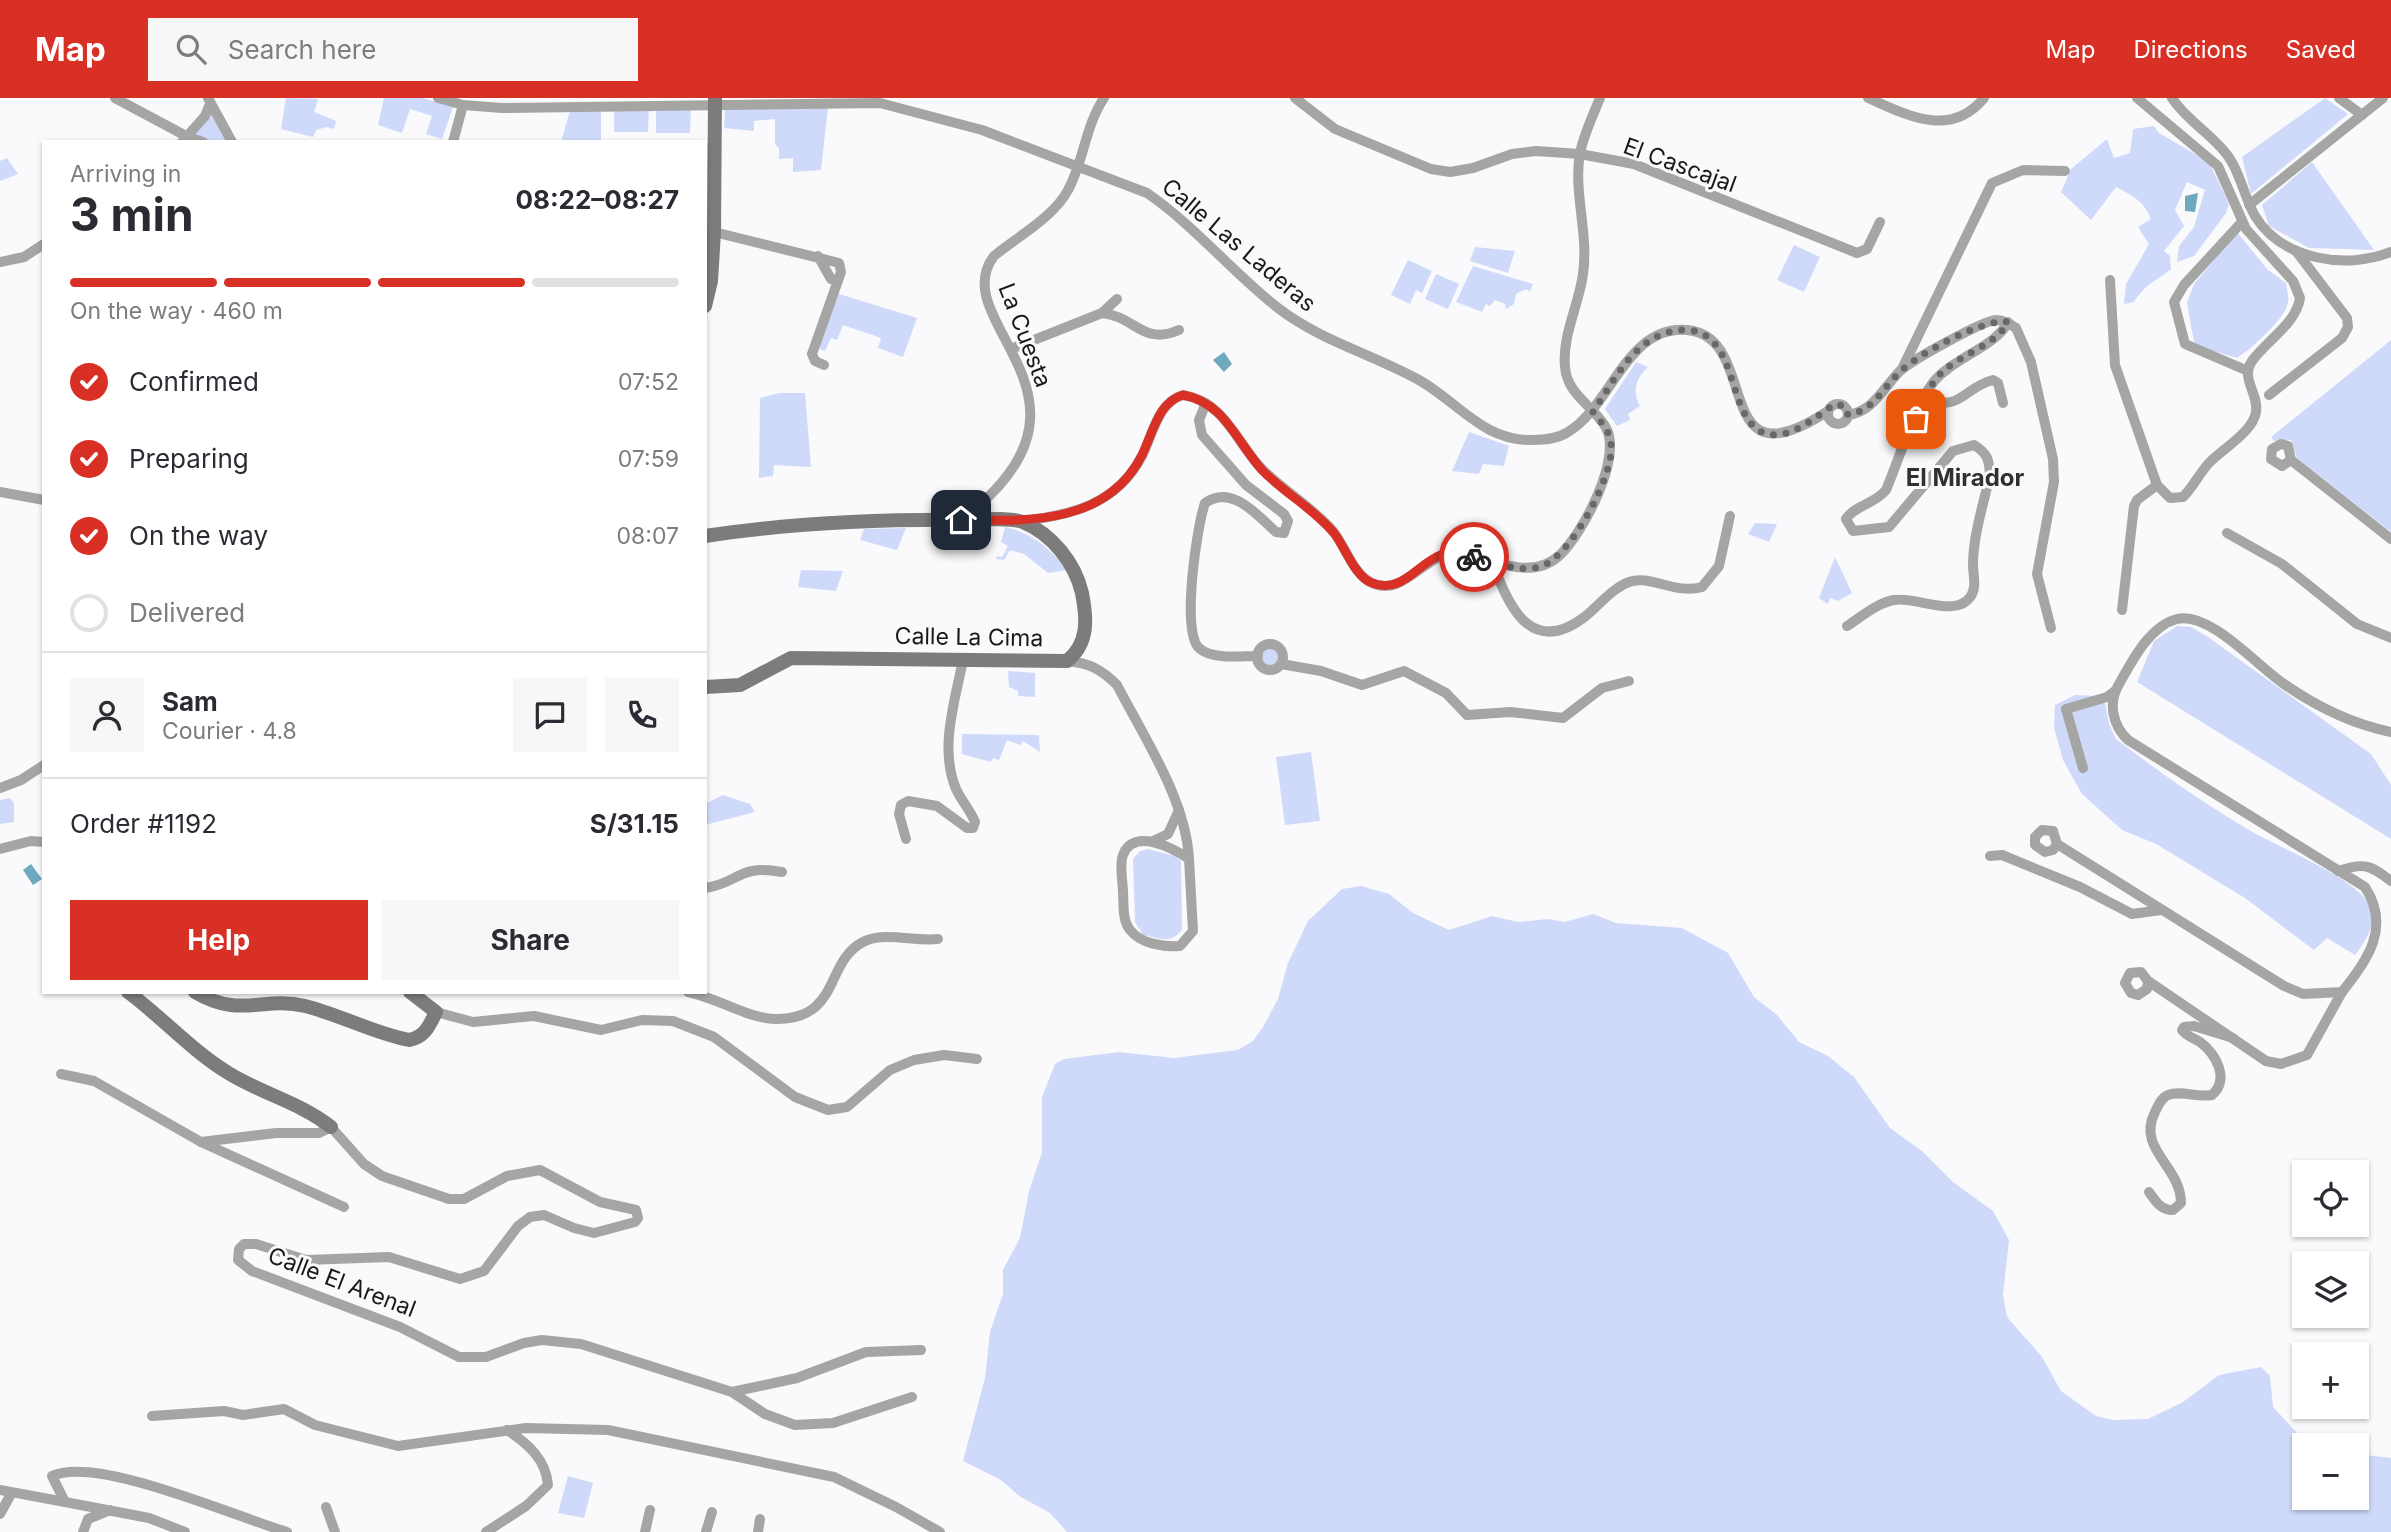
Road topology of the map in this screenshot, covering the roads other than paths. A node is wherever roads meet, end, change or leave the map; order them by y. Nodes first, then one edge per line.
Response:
1 (115, 98) edge
2 (438, 98) edge
3 (1104, 98) edge
4 (1295, 98) edge
5 (1600, 98) edge
6 (1868, 98) edge
7 (1984, 98) edge
8 (2137, 98) edge
9 (2172, 98) edge
10 (2339, 98) edge
11 (2383, 98) edge
12 (209, 101) edge
13 (714, 101) edge
14 (463, 105) junction
15 (2362, 115) junction
16 (185, 139) edge
17 (231, 140) edge
18 (454, 140) edge
19 (1580, 154) junction
20 (1077, 166) junction
21 (2065, 171) dead end
22 (2249, 205) junction
23 (1880, 222) dead end
24 (2242, 222) junction
25 (714, 232) junction
26 (42, 245) edge
27 (2295, 250) junction
28 (2391, 252) edge
29 (818, 256) junction
30 (0, 262) edge
31 (838, 280) junction
32 (2110, 280) dead end
33 (707, 299) edge
34 (1117, 299) dead end
35 (1102, 313) junction
36 (2008, 322) junction
37 (1179, 330) dead end
38 (1011, 349) junction
39 (824, 365) dead end
40 (1902, 369) junction
41 (2248, 371) junction
42 (1926, 395) junction
43 (2269, 396) dead end
44 (1206, 403) junction
45 (2003, 403) dead end
46 (1829, 411) junction
47 (1593, 412) junction
48 (1848, 415) junction
49 (1811, 422) junction
50 (1832, 422) junction
51 (2291, 460) dead end
52 (2157, 485) junction
53 (0, 492) edge
54 (42, 500) edge
55 (996, 507) junction
56 (1730, 516) dead end
57 (961, 520) junction
58 (1021, 521) junction
59 (2227, 533) dead end
60 (707, 536) edge
61 (2391, 539) edge
62 (1492, 561) junction
63 (2122, 610) dead end
64 (1847, 626) dead end
65 (2051, 628) dead end
66 (2391, 638) edge
67 (1258, 656) junction
68 (963, 660) junction
69 (1067, 661) junction
70 (1281, 664) junction
71 (1629, 681) dead end
72 (707, 687) edge
73 (2115, 691) junction
74 (2391, 732) edge
75 (42, 766) edge
76 (2083, 768) dead end
77 (0, 788) edge
78 (1180, 810) junction
79 (906, 839) dead end
80 (1153, 841) junction
81 (42, 842) edge
82 (2057, 844) dead end
83 (0, 849) edge
84 (1990, 856) dead end
85 (1189, 859) junction
86 (2338, 871) junction
87 (782, 872) dead end
88 (2391, 881) edge
89 (707, 887) edge
90 (2161, 910) junction
91 (938, 939) dead end
92 (2148, 981) dead end
93 (2342, 992) junction
94 (131, 994) edge
95 (200, 994) edge
96 (413, 994) edge
97 (696, 994) edge
98 (436, 1012) junction
99 (2233, 1038) junction
100 (977, 1059) dead end
101 (61, 1074) dead end
102 (331, 1127) junction
103 (201, 1142) junction
104 (2149, 1192) dead end
105 (344, 1207) dead end
106 (921, 1350) dead end
107 (732, 1392) junction
108 (912, 1397) dead end
109 (152, 1416) dead end
110 (507, 1430) junction
111 (0, 1490) edge
112 (12, 1494) junction
113 (65, 1502) junction
114 (326, 1507) dead end
115 (111, 1510) junction
116 (650, 1510) dead end
117 (712, 1511) dead end
118 (0, 1514) edge
119 (760, 1519) dead end
120 (178, 1531) edge
121 (83, 1532) edge
122 (287, 1532) edge
123 (335, 1532) edge
124 (486, 1532) edge
125 (645, 1532) edge
126 (706, 1532) edge
127 (758, 1532) edge
128 (940, 1532) edge

1 - 16 street
2 - 14 street, Calle Las Laderas
3 - 20 street, La Cuesta
4 - 19 street, El Cascajal
5 - 19 street
6 - 7 street
8 - 24 street
9 - 22 street
10 - 15 street
11 - 15 street
12 - 16 street
12 - 17 street
13 - 14 street, Calle Las Laderas
13 - 20 street, Calle Las Laderas
13 - 25 street
14 - 18 street
15 - 22 street
19 - 23 street, El Cascajal
19 - 47 street
20 - 38 street, La Cuesta
20 - 47 street, Calle Las Laderas
21 - 40 street
22 - 27 street
24 - 41 street
24 - 41 street
25 - 29 street
25 - 33 street
26 - 30 street
27 - 28 street
27 - 43 street
29 - 31 street
29 - 31 street
31 - 39 street
32 - 52 street
34 - 35 street
35 - 37 street
35 - 38 street
36 - 40 street
36 - 42 street
36 - 65 street
38 - 55 street, La Cuesta
40 - 48 street
41 - 52 street
42 - 45 street
42 - 64 street
44 - 58 street
44 - 62 street
44 - 67 street
46 - 48 street
46 - 49 street, Calle Las Laderas
46 - 50 street
47 - 49 street, Calle Las Laderas
47 - 62 street
48 - 50 street
49 - 50 street, Calle Las Laderas
51 - 61 street
52 - 63 street
53 - 54 street
55 - 57 street
55 - 57 street, La Cuesta
55 - 58 street
56 - 62 street
57 - 60 street
58 - 69 street, Calle La Cima
59 - 66 street
67 - 70 street
67 - 70 street
68 - 69 street, Calle La Cima
68 - 72 street, Calle La Cima
68 - 79 street
69 - 78 street
70 - 71 street
73 - 74 street
73 - 76 street
73 - 86 street
75 - 77 street
78 - 80 street
78 - 85 street
80 - 85 street
80 - 85 street
81 - 83 street
82 - 90 street
84 - 90 street
86 - 88 street
86 - 93 street
87 - 89 street
90 - 93 street
91 - 97 street
92 - 99 street
93 - 99 street
94 - 102 street, Calle El Arenal
95 - 98 street
96 - 98 street
98 - 100 street
99 - 104 street
101 - 103 street
102 - 103 street
102 - 107 street, Calle El Arenal
103 - 105 street
106 - 107 street
107 - 108 street, Calle El Arenal
109 - 110 street
110 - 124 street
110 - 128 street
111 - 112 street
112 - 113 street
112 - 118 street
113 - 115 street
113 - 122 street
114 - 123 street
115 - 120 street
115 - 121 street
116 - 125 street
117 - 126 street
119 - 127 street

